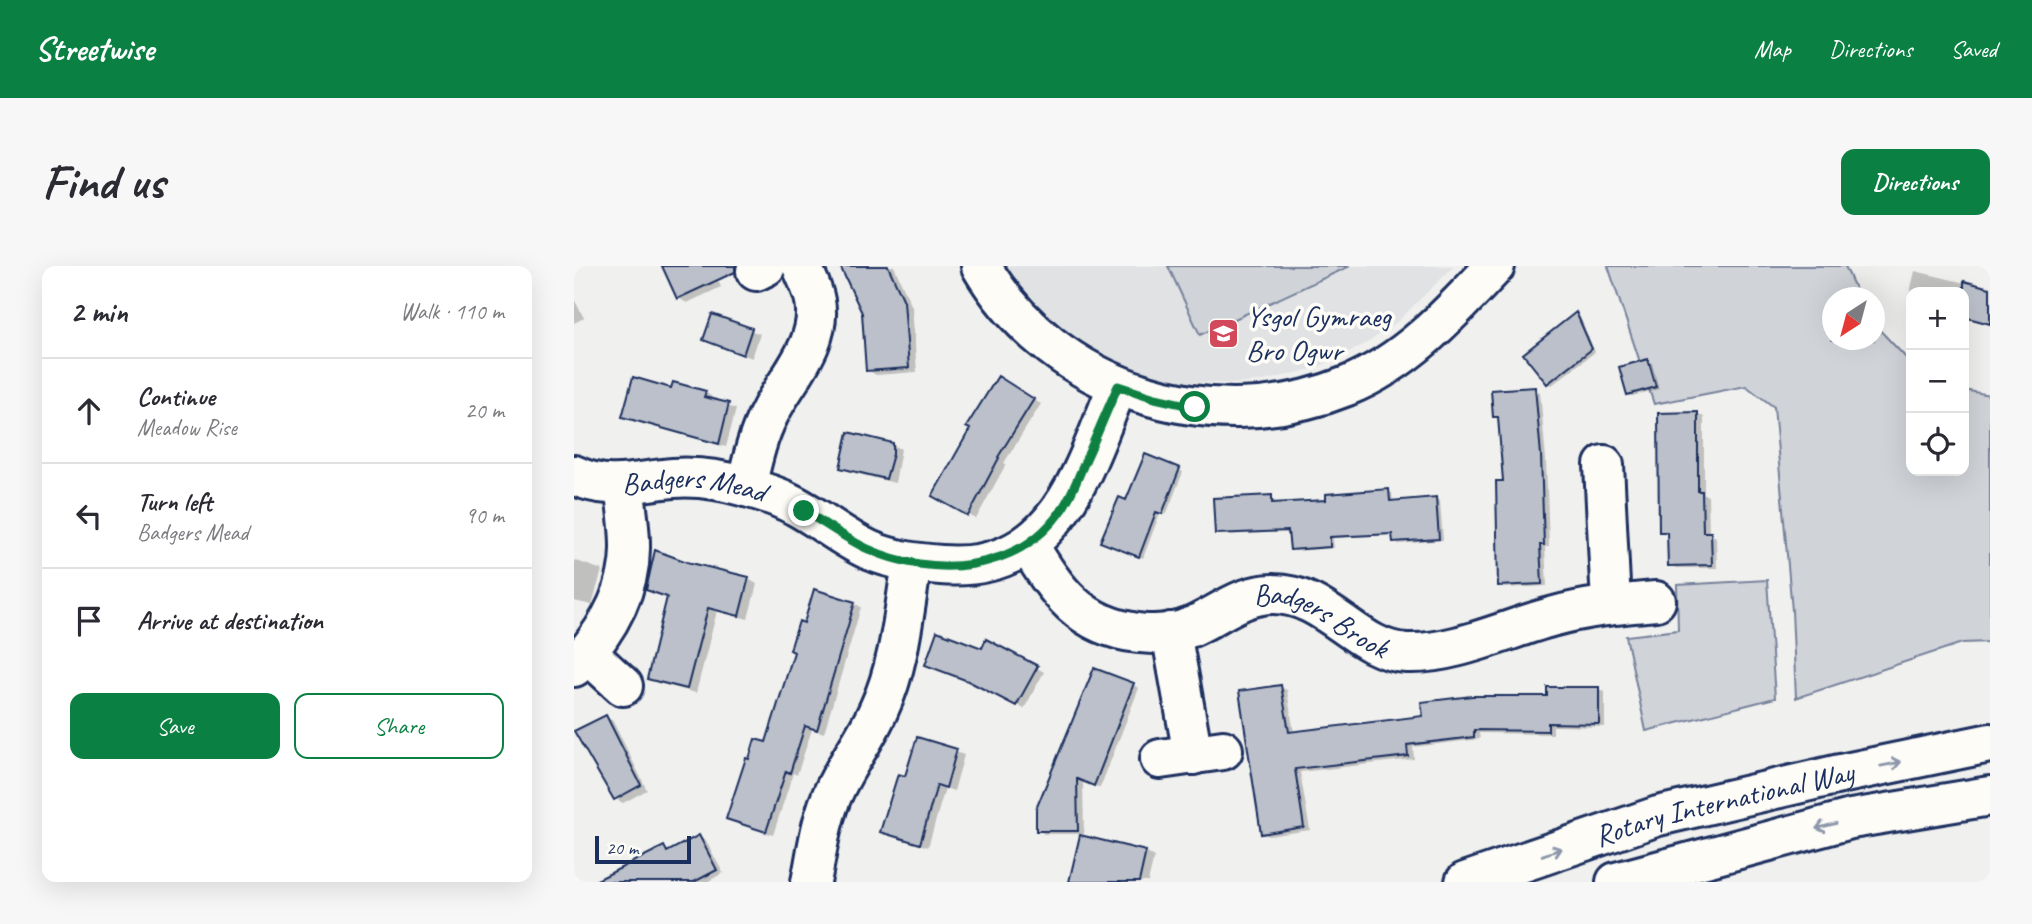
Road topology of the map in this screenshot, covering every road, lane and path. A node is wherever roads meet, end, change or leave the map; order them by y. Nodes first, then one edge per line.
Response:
1 (802, 266) edge
2 (981, 266) edge
3 (1494, 266) edge
4 (1118, 386) junction
5 (1604, 465) dead end
6 (574, 475) edge
7 (624, 484) junction
8 (746, 487) junction
9 (1028, 544) junction
10 (912, 563) junction
11 (1656, 601) dead end
12 (1611, 604) junction
13 (1171, 632) junction
14 (580, 660) edge
15 (623, 686) dead end
16 (1990, 743) edge
17 (1192, 755) dead end
18 (1990, 796) edge
19 (817, 881) edge
20 (1465, 882) edge
21 (1616, 882) edge

1 - 8 street
2 - 4 street
3 - 4 street
4 - 9 street, Badgers Mead
5 - 12 street
6 - 7 street, Badgers Mead
7 - 8 street, Badgers Mead
7 - 14 street
8 - 10 street, Badgers Mead
9 - 10 street, Badgers Mead
9 - 13 street, Badgers Brook
10 - 19 street
11 - 12 street, Badgers Brook
12 - 13 street, Badgers Brook
13 - 17 street
14 - 15 street
20 -> 16 street, Rotary International Way
18 -> 21 street, Rotary International Way

